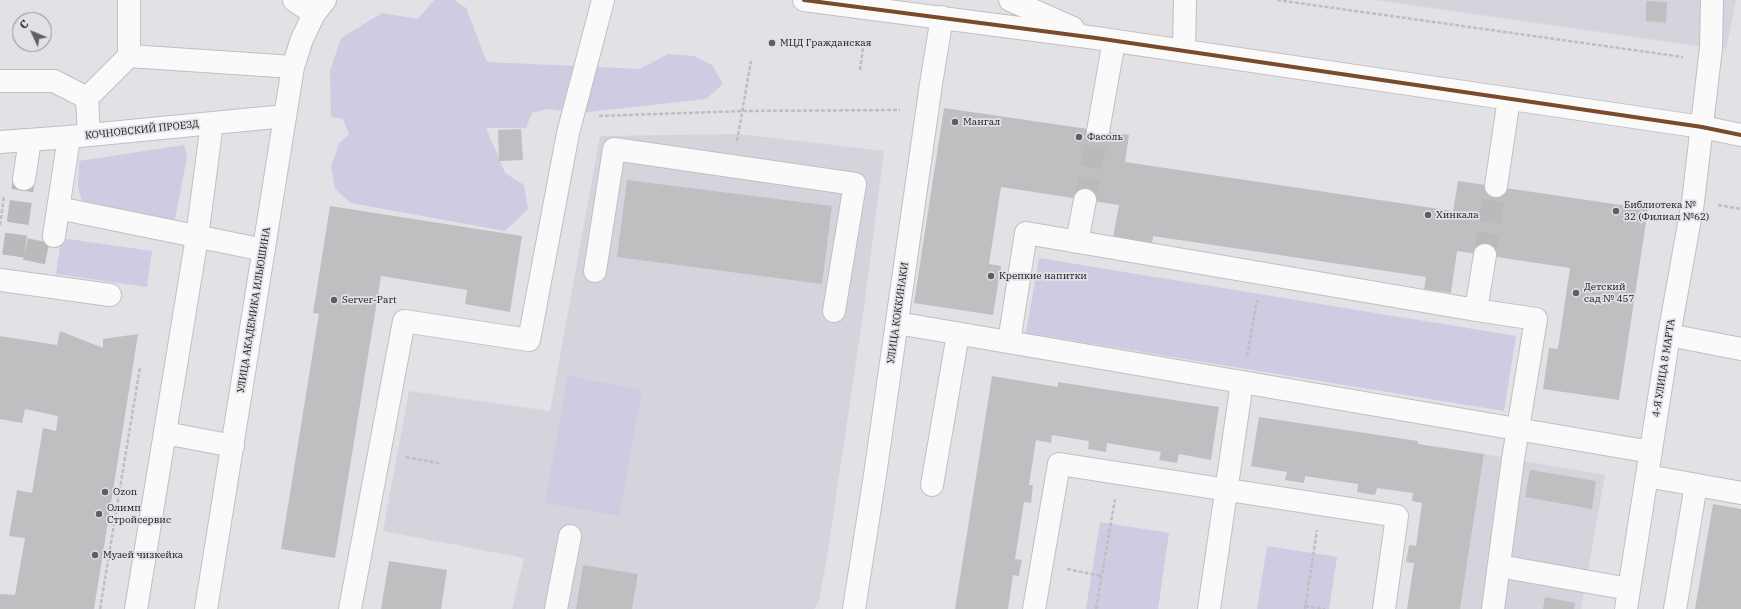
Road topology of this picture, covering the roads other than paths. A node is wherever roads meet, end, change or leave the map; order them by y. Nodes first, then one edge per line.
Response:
1 (129, 0) edge
2 (294, 0) edge
3 (603, 0) edge
4 (804, 0) edge
5 (1010, 0) edge
6 (1185, 0) edge
7 (1712, 0) edge
8 (319, 7) edge
9 (942, 18) junction
10 (1105, 40) junction
11 (1184, 51) junction
12 (129, 56) junction
13 (293, 66) junction
14 (0, 81) edge
15 (87, 98) junction
16 (1509, 99) junction
17 (285, 116) junction
18 (212, 123) junction
19 (1702, 127) junction
20 (1098, 131) tunnel mouth
21 (1741, 135) edge
22 (70, 137) junction
23 (30, 140) junction
24 (0, 142) edge
25 (24, 179) tunnel mouth
26 (1496, 186) tunnel mouth
27 (1085, 200) tunnel mouth
28 (58, 208) junction
29 (197, 237) junction
30 (1078, 242) junction
31 (264, 250) junction
32 (1485, 255) tunnel mouth
33 (595, 271) dead end
34 (0, 280) edge
35 (110, 295) dead end
36 (1476, 310) junction
37 (834, 311) dead end
38 (897, 323) junction
39 (958, 334) junction
40 (1669, 335) junction
41 (1009, 342) junction
42 (1741, 349) edge
43 (1242, 382) junction
44 (1518, 429) junction
45 (165, 433) junction
46 (232, 446) junction
47 (1651, 452) junction
48 (1647, 476) junction
49 (932, 485) dead end
50 (1696, 485) junction
51 (1226, 490) junction
52 (1741, 493) edge
53 (570, 536) dead end
54 (1499, 566) junction
55 (1628, 604) edge
56 (136, 609) edge
57 (206, 609) edge
58 (350, 609) edge
59 (556, 609) edge
60 (854, 609) edge
61 (1034, 609) edge
62 (1208, 609) edge
63 (1384, 609) edge
64 (1493, 609) edge
65 (1675, 609) edge

1 - 12 street
2 - 8 street
3 - 58 street
4 - 9 street
5 - 10 street
6 - 11 street
7 - 19 street, 4-Я УЛИЦА 8 МАРТА
8 - 13 street, УЛИЦА АКАДЕМИКА ИЛЬЮШИНА
9 - 10 street
9 - 38 street, УЛИЦА КОККИНАКИ
10 - 11 street
10 - 20 street
11 - 16 street
12 - 13 street
12 - 15 street
13 - 17 street, УЛИЦА АКАДЕМИКА ИЛЬЮШИНА
14 - 15 street
15 - 22 street
16 - 19 street
16 - 26 street
17 - 18 street, КОЧНОВСКИЙ ПРОЕЗД
17 - 31 street, УЛИЦА АКАДЕМИКА ИЛЬЮШИНА
18 - 22 street, КОЧНОВСКИЙ ПРОЕЗД
18 - 29 street
19 - 21 street
19 - 40 street, 4-Я УЛИЦА 8 МАРТА
22 - 23 street, КОЧНОВСКИЙ ПРОЕЗД
22 - 28 street
22 - 28 street
23 - 24 street, КОЧНОВСКИЙ ПРОЕЗД
23 - 25 street
27 - 30 street
28 - 29 street
29 - 31 street
29 - 45 street
30 - 36 street
30 - 41 street
31 - 46 street, УЛИЦА АКАДЕМИКА ИЛЬЮШИНА
32 - 36 street
33 - 37 street
34 - 35 street
36 - 44 street
38 - 39 street
38 - 60 street, УЛИЦА КОККИНАКИ
39 - 41 street
39 - 49 street
40 - 42 street
40 - 47 street, 4-Я УЛИЦА 8 МАРТА
41 - 43 street
43 - 44 street
43 - 51 street
44 - 47 street
44 - 54 street
45 - 46 street
45 - 56 street
46 - 57 street, УЛИЦА АКАДЕМИКА ИЛЬЮШИНА
47 - 48 street, 4-Я УЛИЦА 8 МАРТА
48 - 50 street
48 - 55 street, 4-Я УЛИЦА 8 МАРТА
50 - 52 street
50 - 65 street
51 - 61 street
51 - 62 street
51 - 63 street
53 - 59 street
54 - 55 street
54 - 64 street

